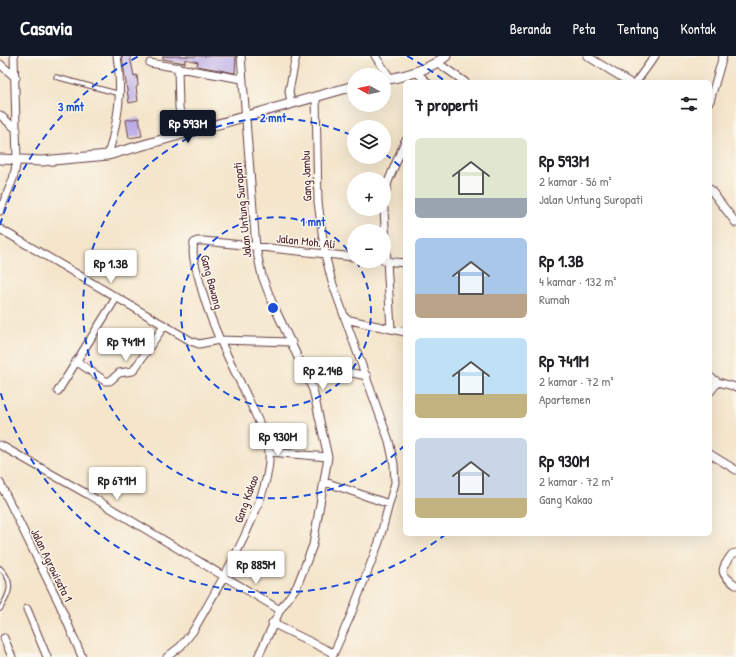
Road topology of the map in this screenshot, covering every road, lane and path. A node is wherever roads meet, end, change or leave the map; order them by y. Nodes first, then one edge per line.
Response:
1 (14, 56) edge
2 (117, 56) edge
3 (241, 56) edge
4 (296, 56) edge
5 (375, 56) edge
6 (446, 56) edge
7 (587, 56) edge
8 (655, 56) edge
9 (723, 56) edge
10 (438, 62) junction
11 (150, 63) dead end
12 (0, 64) edge
13 (178, 67) junction
14 (382, 68) edge
15 (416, 72) junction
16 (56, 77) dead end
17 (16, 78) junction
18 (391, 78) edge
19 (242, 79) junction
20 (425, 80) edge
21 (462, 80) edge
22 (626, 80) edge
23 (637, 80) edge
24 (347, 88) edge
25 (121, 94) junction
26 (712, 94) edge
27 (316, 96) junction
28 (291, 103) junction
29 (0, 115) edge
30 (244, 117) junction
31 (17, 130) junction
32 (187, 134) junction
33 (403, 146) edge
34 (108, 155) junction
35 (0, 159) edge
36 (17, 161) junction
37 (391, 175) edge
38 (712, 192) edge
39 (0, 211) edge
40 (736, 223) edge
41 (0, 229) edge
42 (256, 248) junction
43 (324, 254) junction
44 (347, 256) edge
45 (391, 262) edge
46 (403, 264) edge
47 (386, 268) edge
48 (116, 298) junction
49 (345, 319) junction
50 (164, 326) junction
51 (391, 329) junction
52 (403, 332) edge
53 (219, 340) junction
54 (292, 342) junction
55 (76, 361) junction
56 (302, 363) junction
57 (367, 376) junction
58 (712, 378) edge
59 (718, 382) junction
60 (736, 387) edge
61 (712, 390) edge
62 (58, 391) dead end
63 (0, 445) edge
64 (269, 452) junction
65 (712, 455) edge
66 (328, 457) junction
67 (736, 470) edge
68 (325, 482) junction
69 (0, 483) edge
70 (389, 504) junction
71 (736, 553) edge
72 (0, 568) edge
73 (223, 576) junction
74 (736, 585) edge
75 (0, 609) edge
76 (28, 609) dead end
77 (280, 610) junction
78 (272, 623) junction
79 (4, 638) dead end
80 (333, 655) edge
81 (12, 657) edge
82 (48, 657) edge
83 (82, 657) edge
84 (167, 657) edge
85 (258, 657) edge

1 - 17 street
2 - 25 street
3 - 19 street, Jalan Untung Suropati
4 - 28 street
5 - 14 street
6 - 10 street
7 - 22 street
8 - 23 street
9 - 26 street
10 - 15 street
10 - 21 street
11 - 13 street
12 - 17 street
13 - 19 street
13 - 32 street
15 - 18 street
15 - 20 street
16 - 25 lane
17 - 31 street
19 - 30 street, Jalan Untung Suropati
24 - 27 street
25 - 34 street
27 - 28 street
27 - 43 street, Gang Jambu
28 - 30 street
29 - 31 street
30 - 32 street
30 - 42 street, Jalan Untung Suropati
31 - 36 street
32 - 34 street
33 - 37 street
34 - 36 street
35 - 36 street
36 - 39 street
38 - 40 street
41 - 48 street
42 - 43 street, Jalan Moh. Ali
42 - 53 street, Gang Bawang
42 - 54 street, Jalan Untung Suropati
43 - 44 street, Jalan Moh. Ali
43 - 49 street, Gang Jambu
45 - 46 street
47 - 51 street
48 - 50 street
48 - 55 street
49 - 51 street
49 - 57 street, Gang Jambu
50 - 53 street
50 - 55 street
51 - 52 street
53 - 54 street
53 - 64 street, Gang Kakao
54 - 56 street, Jalan Untung Suropati
55 - 62 street
56 - 57 street
56 - 66 street, Jalan Untung Suropati
57 - 70 street, Gang Jambu
58 - 59 street
59 - 60 street
59 - 61 street
63 - 73 street
64 - 66 street
64 - 73 street, Gang Kakao
65 - 67 street
66 - 68 street, Jalan Untung Suropati
68 - 70 street
68 - 77 street, Jalan Untung Suropati
69 - 83 street, Jalan Agrowisata 1
70 - 80 street, Gang Jambu
71 - 74 street
72 - 75 lane
73 - 77 street
73 - 84 street, Gang Kakao
76 - 82 street
77 - 78 street, Jalan Untung Suropati
78 - 80 street
78 - 85 street, Jalan Untung Suropati
79 - 81 street

